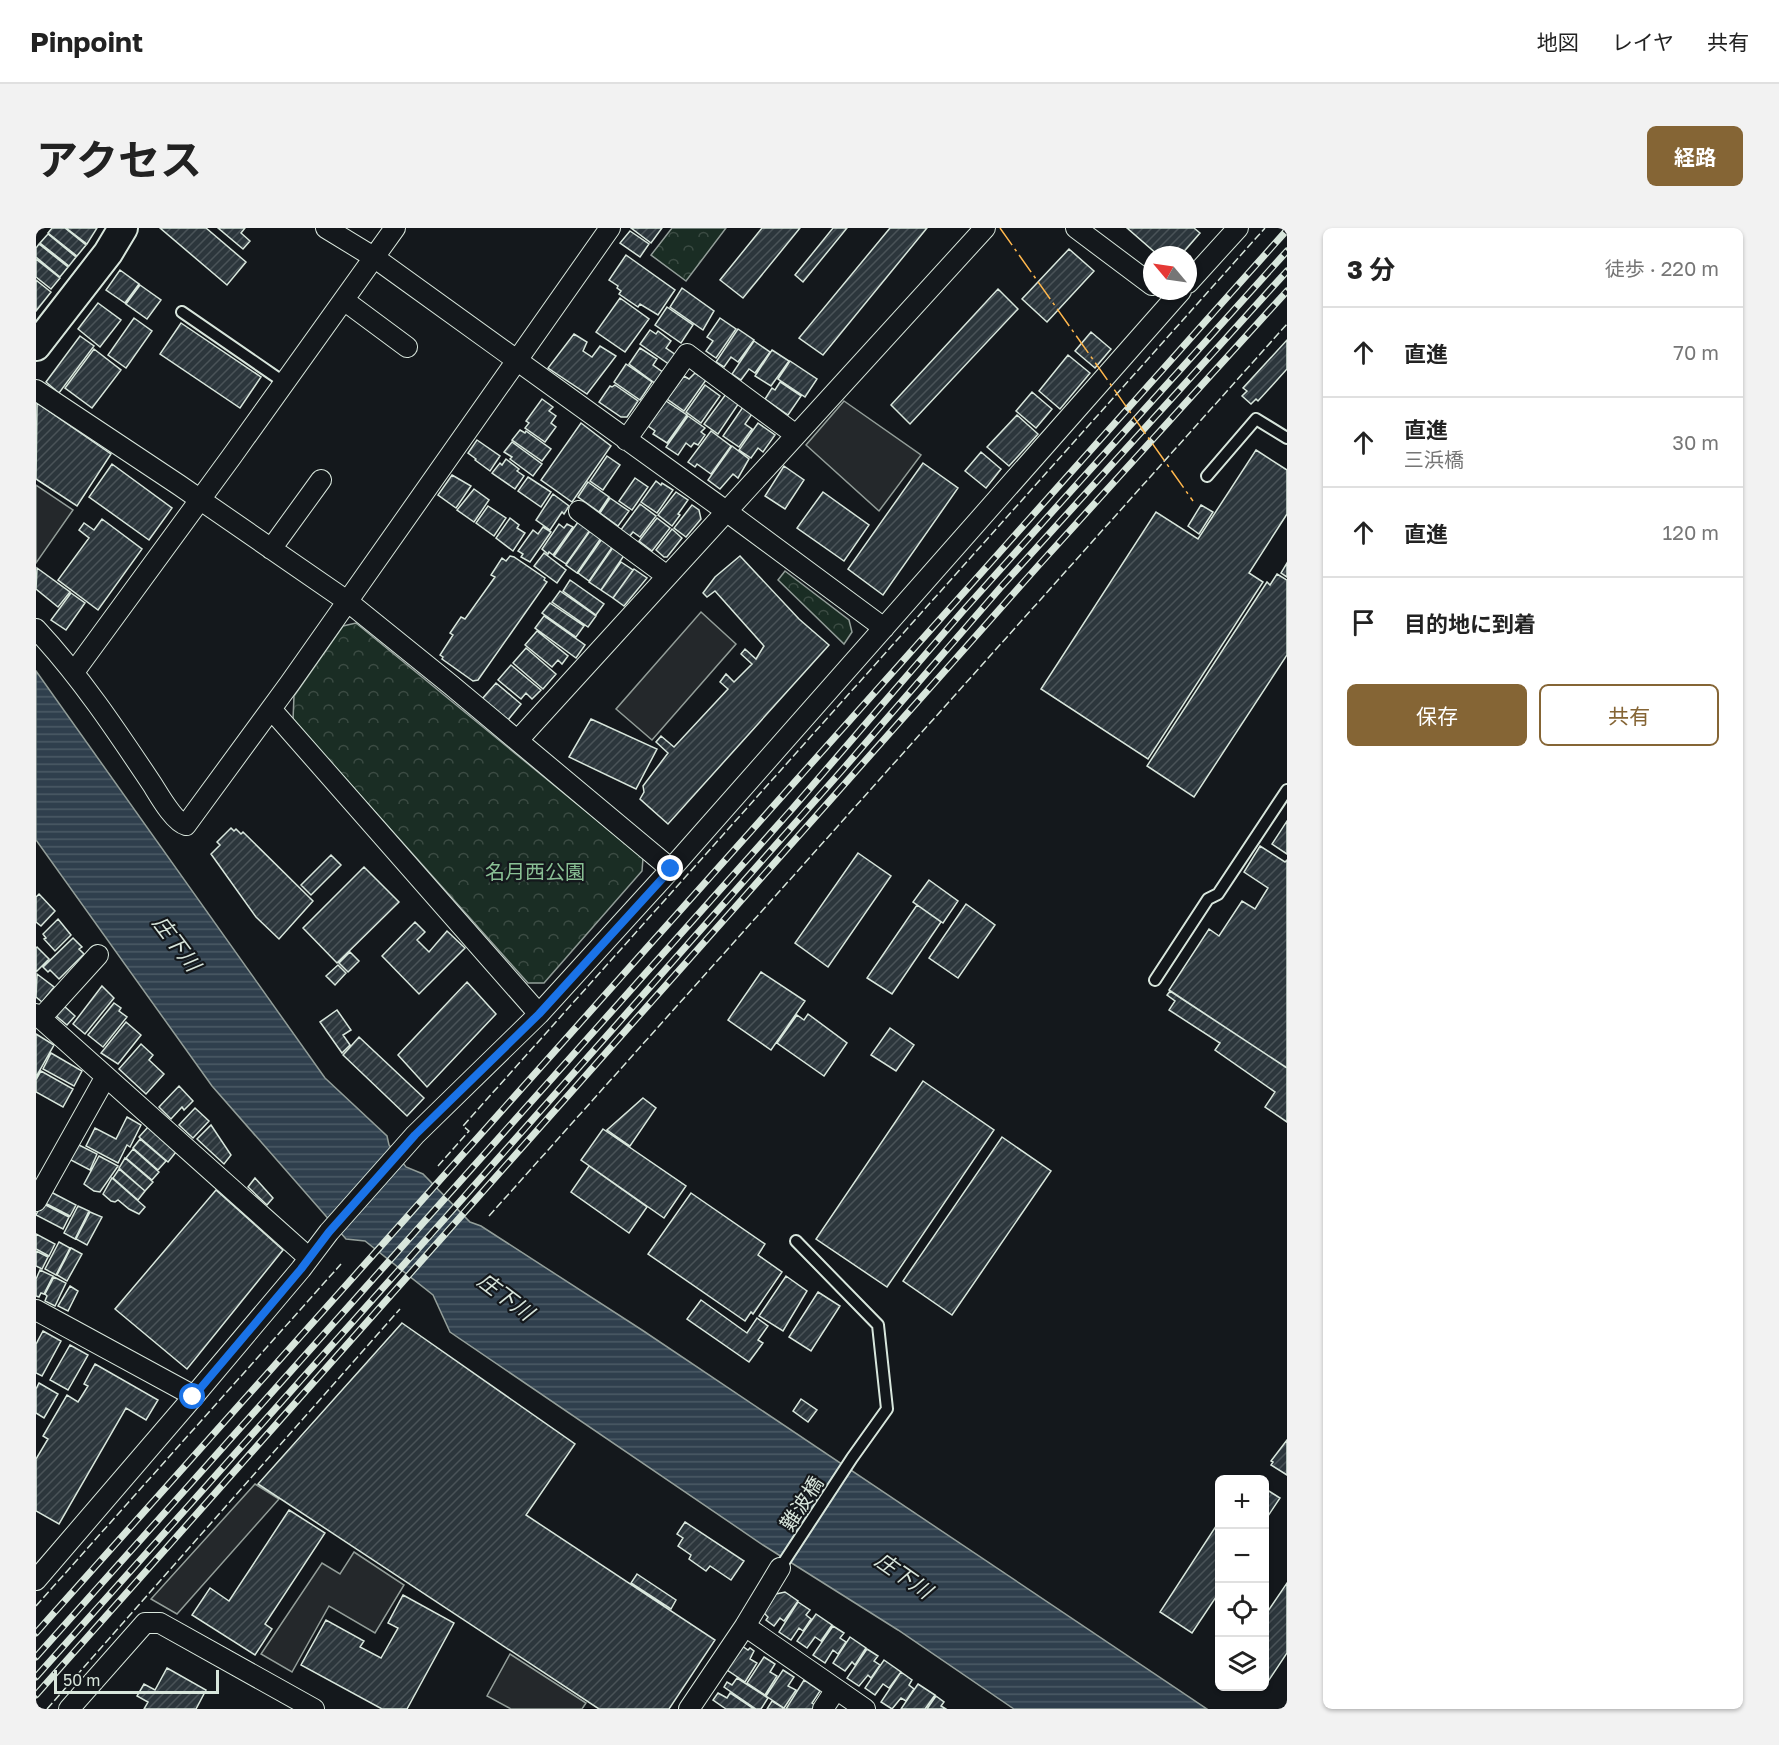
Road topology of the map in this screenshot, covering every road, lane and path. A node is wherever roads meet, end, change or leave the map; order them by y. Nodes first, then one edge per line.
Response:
1 (326, 228) edge
2 (395, 228) edge
3 (610, 228) edge
4 (985, 228) edge
5 (1076, 228) edge
6 (1238, 228) edge
7 (117, 230) edge
8 (375, 258) junction
9 (1197, 273) edge
10 (1143, 278) edge
11 (345, 300) junction
12 (1166, 300) edge
13 (182, 312) dead end
14 (36, 346) edge
15 (407, 347) dead end
16 (516, 361) junction
17 (285, 382) junction
18 (36, 390) edge
19 (796, 435) junction
20 (1287, 438) edge
21 (626, 440) junction
22 (1207, 476) dead end
23 (321, 480) dead end
24 (200, 500) junction
25 (579, 511) dead end
26 (726, 511) junction
27 (271, 549) junction
28 (667, 576) junction
29 (347, 601) junction
30 (884, 628) junction
31 (36, 629) edge
32 (74, 672) junction
33 (271, 709) junction
34 (518, 740) junction
35 (1287, 790) edge
36 (671, 869) junction
37 (98, 956) dead end
38 (1155, 980) dead end
39 (539, 1014) junction
40 (38, 1016) edge
41 (105, 1078) junction
42 (36, 1201) edge
43 (796, 1240) dead end
44 (309, 1258) junction
45 (36, 1310) edge
46 (194, 1396) junction
47 (780, 1568) joint
48 (36, 1579) edge
49 (745, 1626) junction
50 (836, 1689) junction
51 (69, 1709) edge
52 (314, 1709) edge
53 (688, 1709) edge
54 (823, 1709) edge
55 (865, 1709) edge

1 - 8 street
2 - 8 street
3 - 16 street
4 - 19 street
5 - 10 street
6 - 9 street
7 - 14 street
8 - 11 street
8 - 16 street
11 - 15 street
11 - 17 street
12 - 30 street
13 - 17 lane
16 - 21 street
16 - 29 street
17 - 24 street
18 - 24 street
19 - 21 street
19 - 26 street
20 - 22 lane
21 - 26 street
23 - 27 street
24 - 27 street
24 - 32 street
25 - 28 street
26 - 28 street
26 - 30 street
27 - 29 street
28 - 34 street
29 - 33 street
29 - 34 street
30 - 36 street
31 - 32 street
32 - 33 street
33 - 39 street
34 - 36 street
35 - 38 lane
36 - 39 street
37 - 40 street
39 - 44 street
40 - 41 street
41 - 42 street
41 - 44 street
43 - 47 lane, 難波橋
44 - 46 street
45 - 46 street
46 - 48 street
47 - 49 street
49 - 50 street
49 - 53 street
50 - 54 street
50 - 55 street
51 - 52 street

